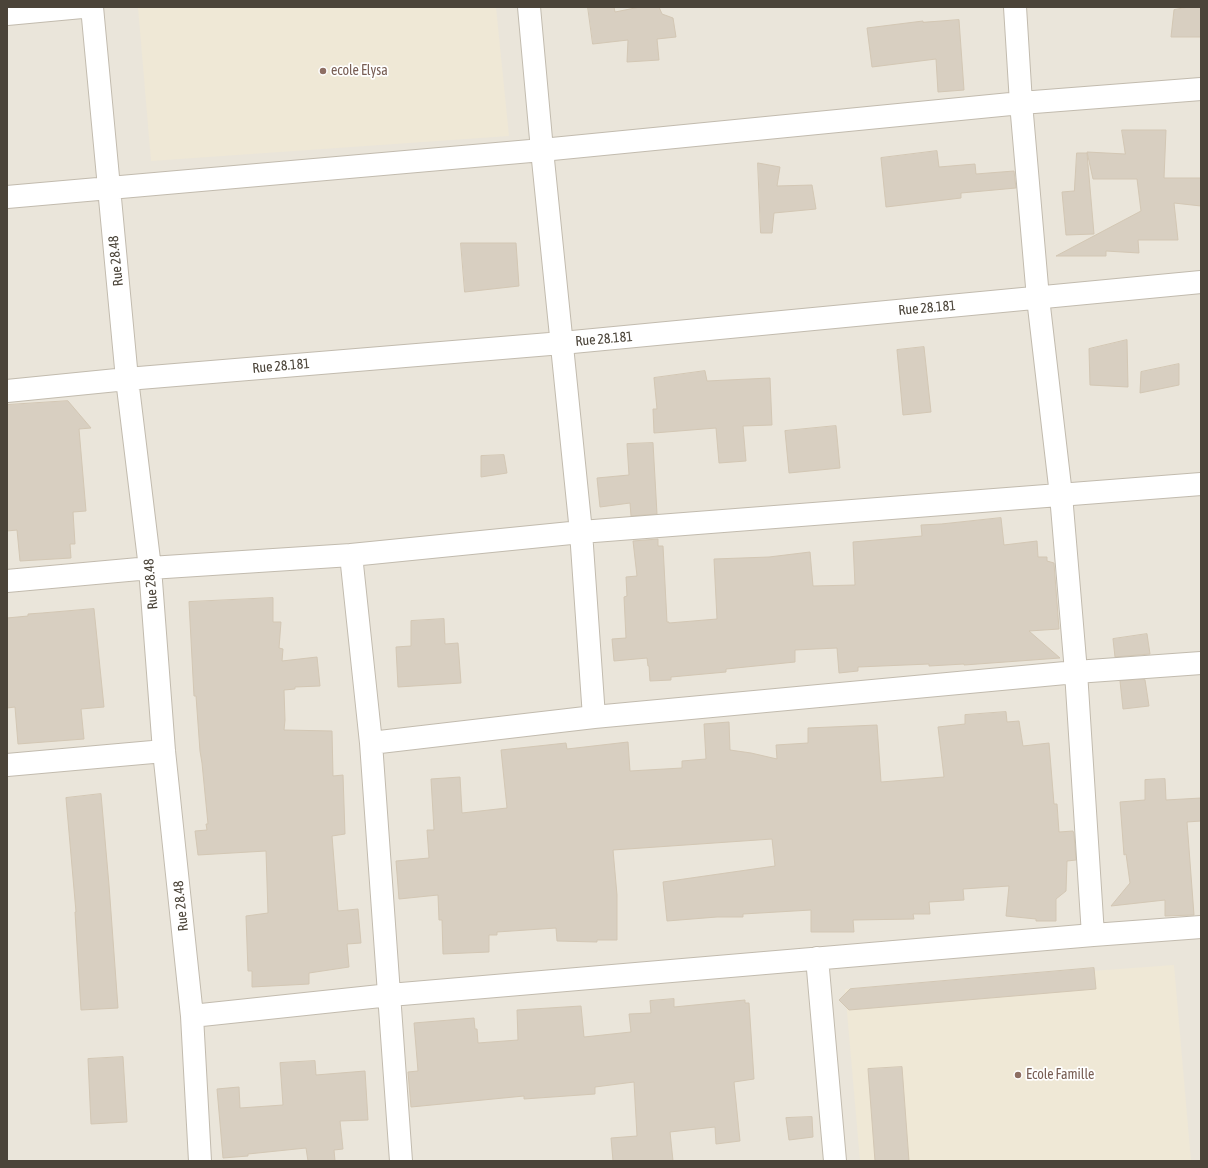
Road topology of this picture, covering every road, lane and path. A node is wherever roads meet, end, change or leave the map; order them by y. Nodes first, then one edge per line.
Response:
1 (82, 7) edge
2 (92, 7) edge
3 (529, 7) edge
4 (1015, 7) edge
5 (7, 14) edge
6 (1201, 89) edge
7 (1021, 103) junction
8 (542, 150) junction
9 (109, 188) junction
10 (7, 197) edge
11 (1201, 282) edge
12 (1038, 298) junction
13 (562, 343) junction
14 (127, 379) junction
15 (7, 391) edge
16 (1201, 484) edge
17 (1061, 495) junction
18 (581, 532) junction
19 (351, 555) junction
20 (150, 568) junction
21 (7, 581) edge
22 (1201, 663) edge
23 (1076, 672) junction
24 (594, 717) junction
25 (371, 743) junction
26 (164, 751) junction
27 (7, 765) edge
28 (1201, 927) edge
29 (1093, 935) junction
30 (817, 958) junction
31 (390, 995) junction
32 (192, 1016) junction
33 (200, 1161) edge
34 (401, 1161) edge
35 (835, 1161) edge

1 - 5 street
2 - 9 street, Rue 28.48
3 - 8 street
4 - 7 street
6 - 7 street
7 - 8 street
7 - 12 street
8 - 9 street
8 - 13 street
9 - 10 street
9 - 14 street, Rue 28.48
11 - 12 street, Rue 28.181
12 - 13 street, Rue 28.181
12 - 17 street
13 - 14 street, Rue 28.181
13 - 18 street
14 - 15 street, Rue 28.181
14 - 20 street, Rue 28.48
16 - 17 street
17 - 18 street
17 - 23 street
18 - 19 street
18 - 24 street
19 - 20 street
19 - 25 street
20 - 21 street
20 - 26 street, Rue 28.48
22 - 23 street
23 - 24 street
23 - 29 street
24 - 25 street
25 - 31 street
26 - 27 street
26 - 32 street, Rue 28.48
28 - 29 street
29 - 30 street
30 - 31 street
30 - 35 street
31 - 32 street
31 - 34 street
32 - 33 street, Rue 28.48

